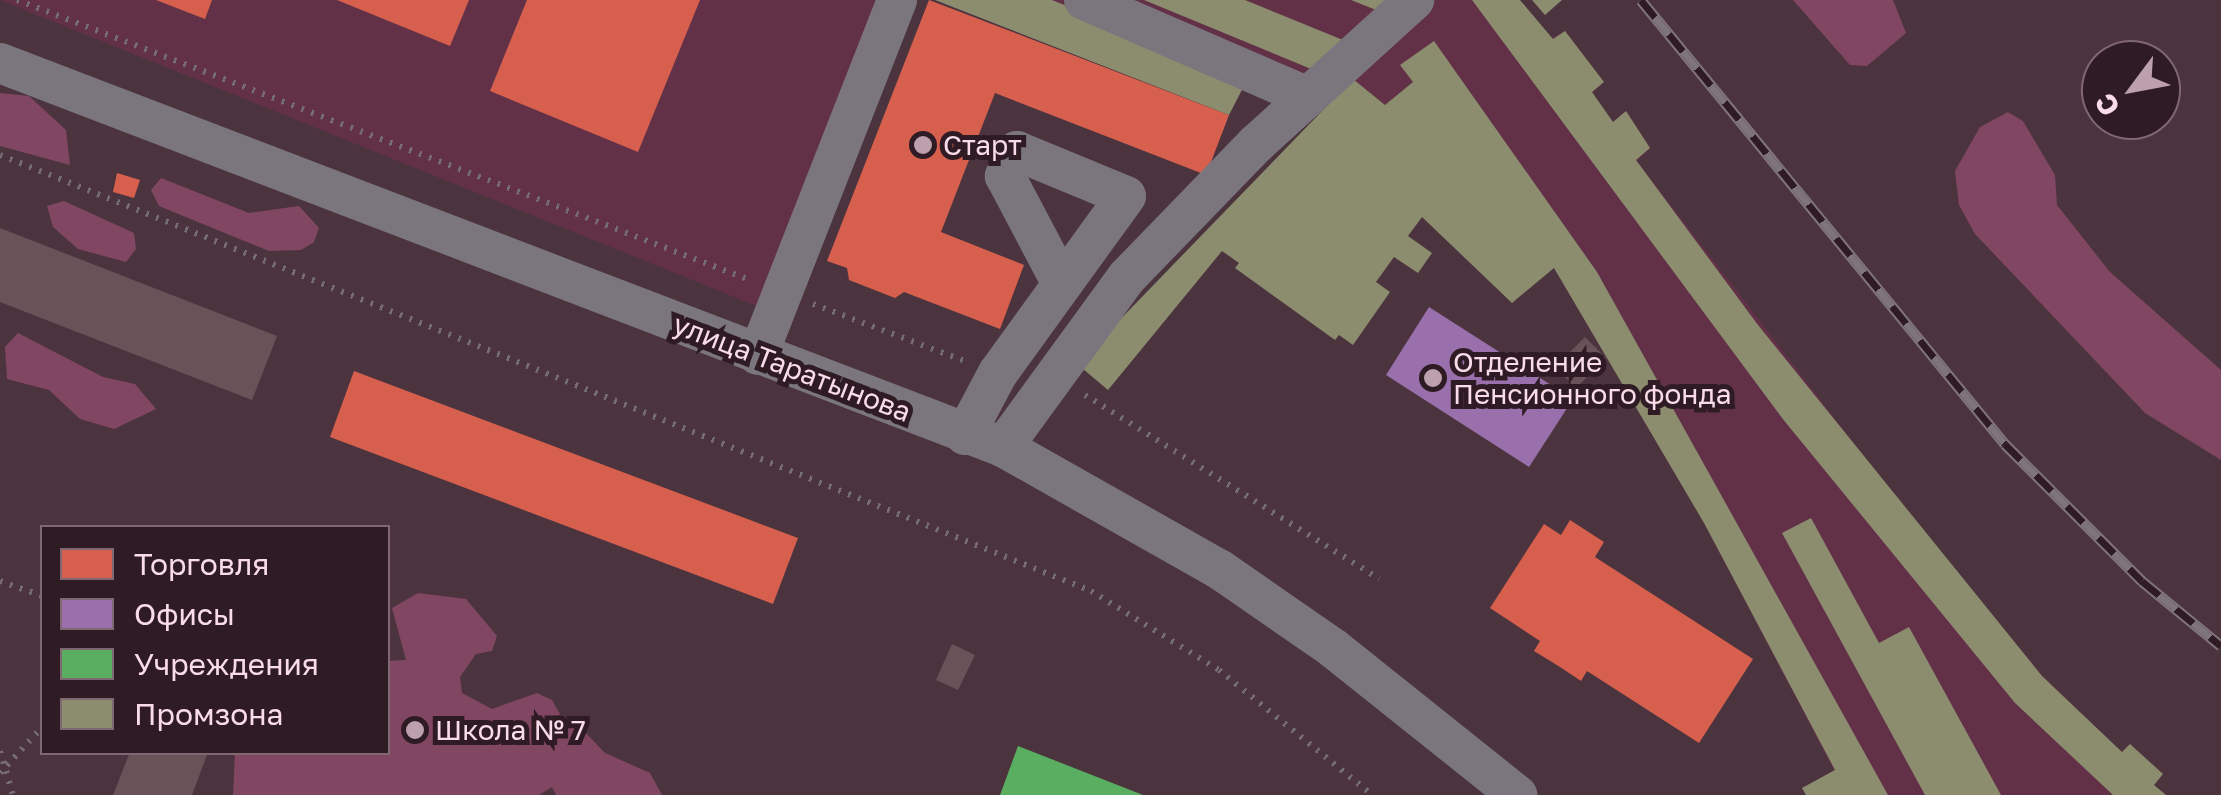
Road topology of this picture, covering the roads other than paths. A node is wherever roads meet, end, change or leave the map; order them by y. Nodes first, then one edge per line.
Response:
1 (897, 0) edge
2 (1084, 0) edge
3 (1414, 0) edge
4 (0, 63) edge
5 (1308, 97) junction
6 (1060, 282) dead end
7 (758, 355) junction
8 (984, 441) junction
9 (1517, 795) edge

1 - 7 street
2 - 5 street
3 - 5 street
4 - 7 street, улица Таратынова
5 - 8 street
6 - 8 street
7 - 8 street, улица Таратынова
8 - 9 street, улица Таратынова

